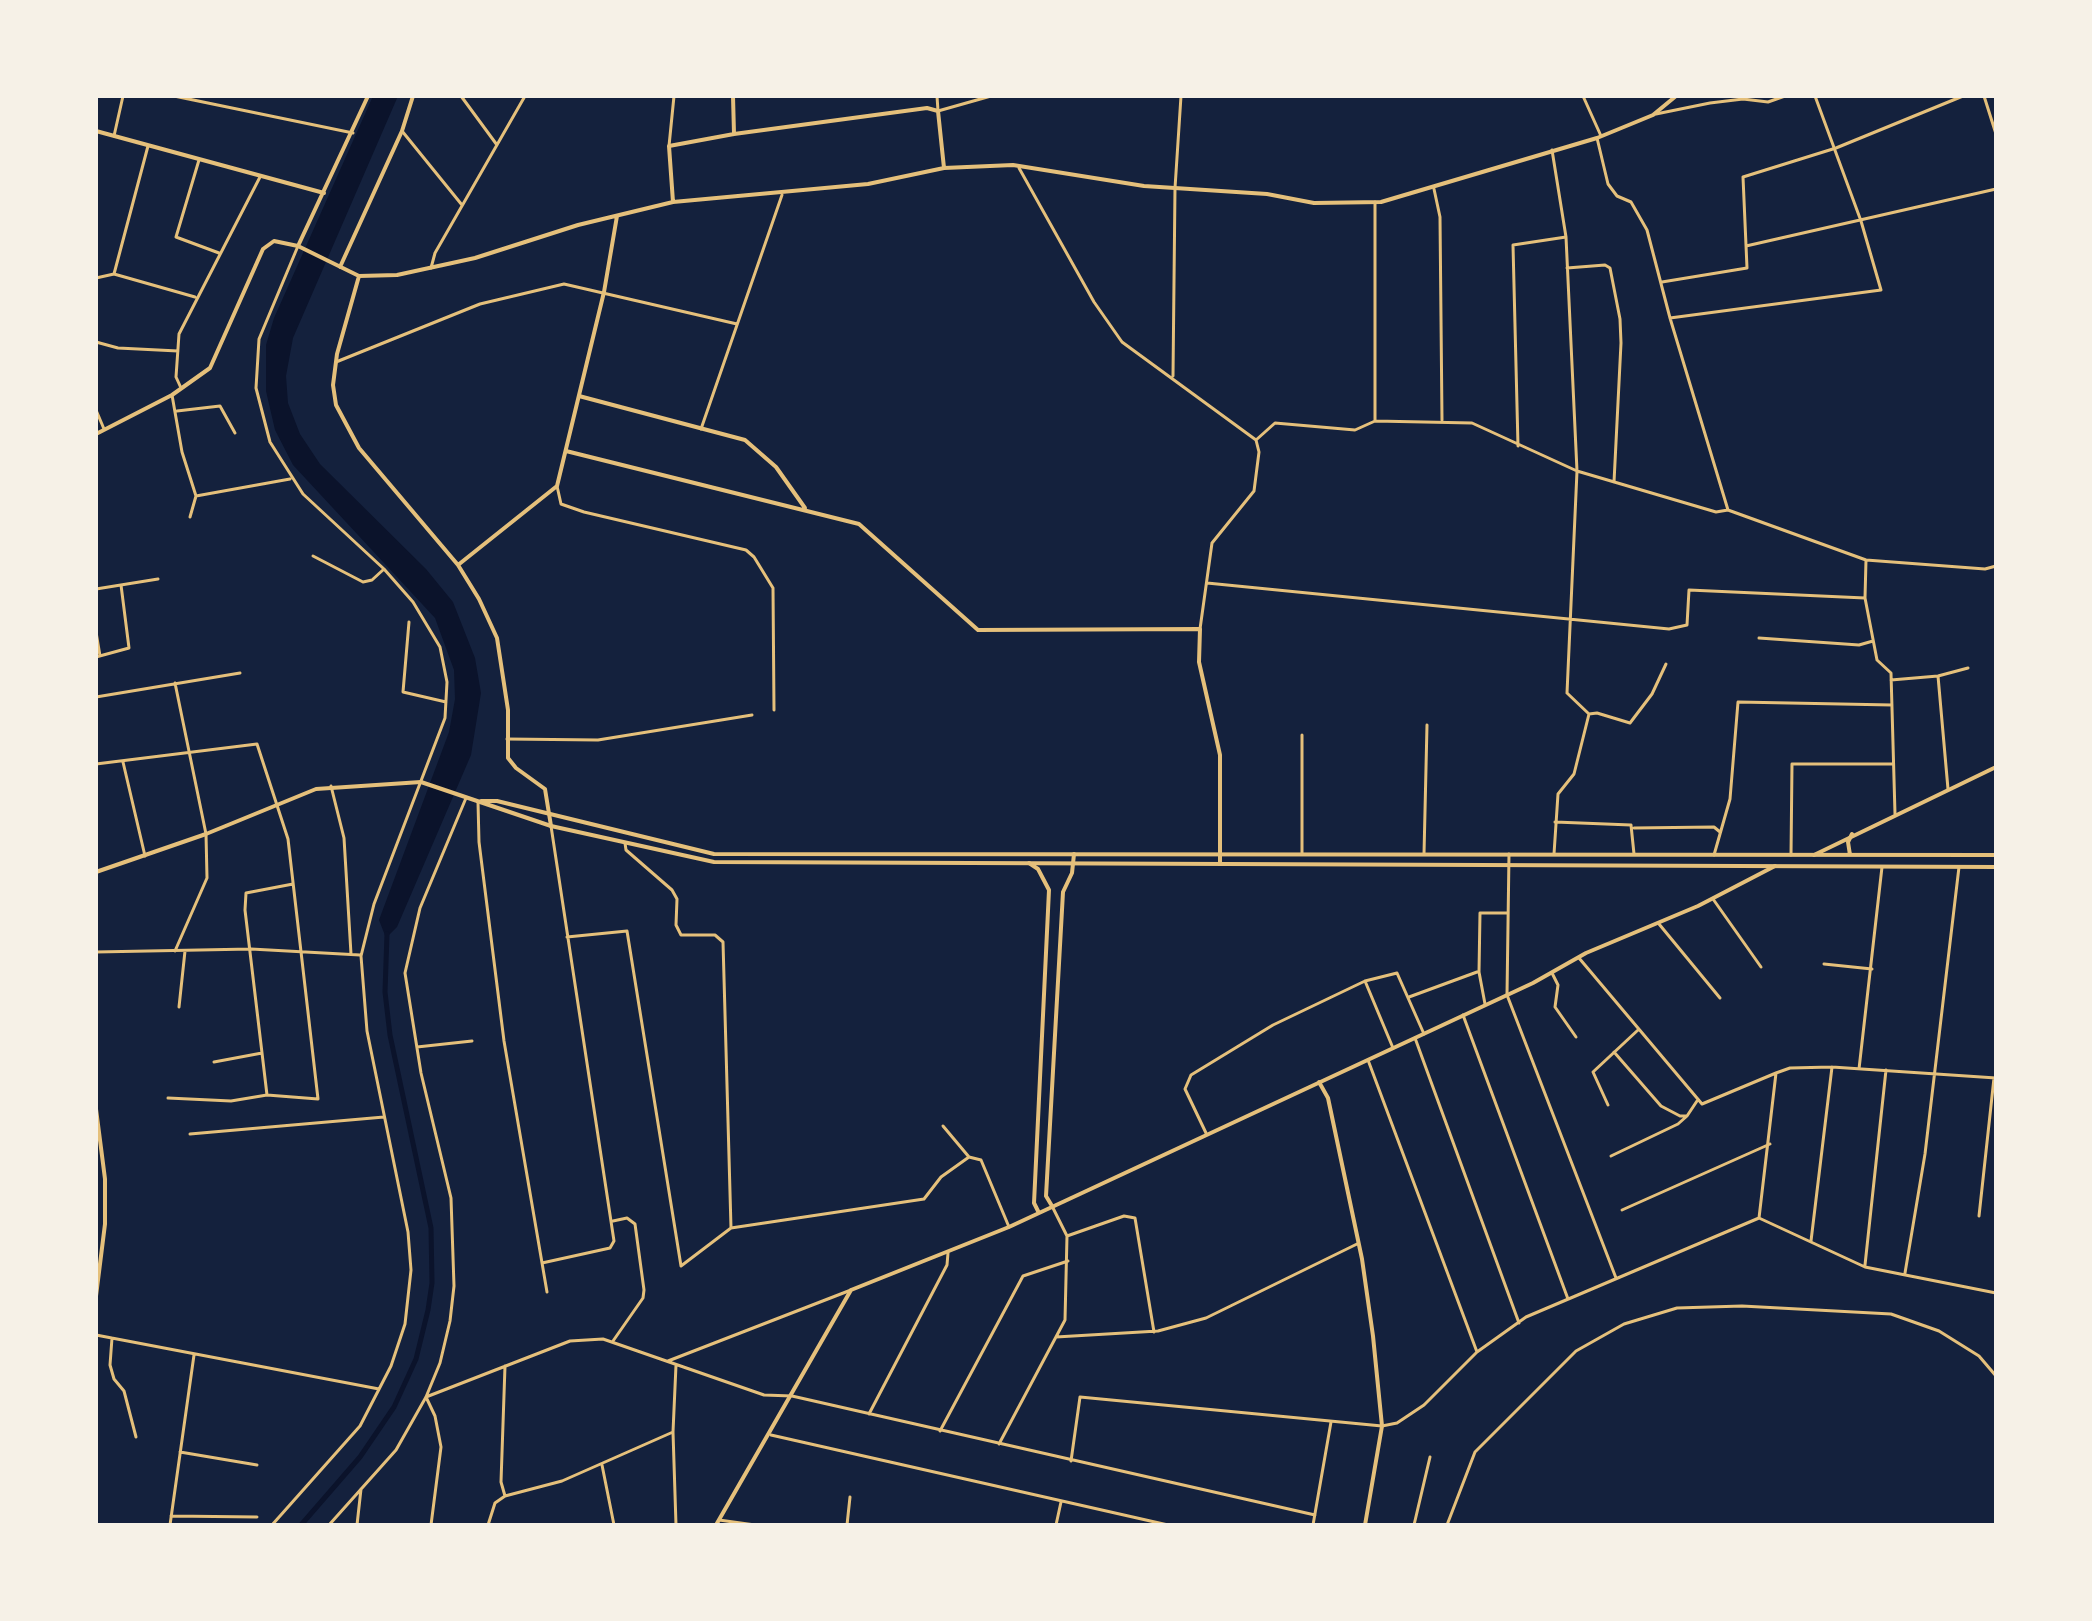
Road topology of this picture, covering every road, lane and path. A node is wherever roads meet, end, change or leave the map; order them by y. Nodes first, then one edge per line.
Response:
1 (123, 96) edge
2 (174, 96) edge
3 (368, 96) edge
4 (413, 96) edge
5 (461, 96) edge
6 (525, 96) edge
7 (674, 96) edge
8 (733, 96) edge
9 (937, 96) edge
10 (991, 96) edge
11 (1181, 96) edge
12 (1583, 96) edge
13 (1676, 96) edge
14 (1785, 96) edge
15 (1815, 96) edge
16 (1963, 96) edge
17 (1984, 96) edge
18 (938, 111) junction
19 (1653, 115) junction
20 (97, 131) edge
21 (402, 131) junction
22 (353, 133) junction
23 (734, 134) junction
24 (1996, 134) edge
25 (114, 136) junction
26 (1599, 137) junction
27 (96, 138) edge
28 (497, 145) junction
29 (148, 146) junction
30 (669, 146) junction
31 (1836, 148) junction
32 (1552, 150) junction
33 (199, 160) junction
34 (944, 168) junction
35 (1019, 168) junction
36 (260, 177) junction
37 (1175, 188) junction
38 (1434, 189) junction
39 (1996, 189) edge
40 (324, 193) junction
41 (782, 195) junction
42 (673, 202) junction
43 (1375, 202) junction
44 (462, 205) junction
45 (617, 216) junction
46 (1861, 221) junction
47 (1566, 237) junction
48 (1746, 246) junction
49 (300, 247) junction
50 (219, 253) junction
51 (340, 267) junction
52 (431, 268) junction
53 (1567, 268) junction
54 (114, 274) junction
55 (359, 276) junction
56 (96, 278) edge
57 (1661, 282) junction
58 (604, 292) junction
59 (195, 297) junction
60 (1670, 318) junction
61 (737, 324) junction
62 (96, 342) edge
63 (178, 351) junction
64 (336, 362) junction
65 (1173, 378) junction
66 (181, 388) junction
67 (172, 395) junction
68 (579, 396) junction
69 (96, 410) edge
70 (177, 411) junction
71 (1375, 421) junction
72 (1442, 422) junction
73 (701, 429) junction
74 (104, 430) junction
75 (235, 433) dead end
76 (96, 434) edge
77 (1256, 440) junction
78 (1518, 446) junction
79 (566, 451) junction
80 (1577, 471) junction
81 (290, 479) junction
82 (1614, 482) junction
83 (557, 486) junction
84 (196, 496) junction
85 (806, 510) junction
86 (1728, 510) junction
87 (190, 517) dead end
88 (313, 556) dead end
89 (1866, 560) junction
90 (458, 565) junction
91 (1996, 566) edge
92 (384, 569) junction
93 (158, 579) dead end
94 (1207, 583) junction
95 (121, 585) junction
96 (96, 589) edge
97 (1865, 598) junction
98 (1569, 619) junction
99 (409, 622) dead end
100 (1200, 629) junction
101 (96, 632) edge
102 (1759, 638) dead end
103 (1873, 641) junction
104 (98, 657) edge
105 (1666, 664) dead end
106 (1968, 668) dead end
107 (240, 673) dead end
108 (1938, 676) junction
109 (1891, 680) junction
110 (175, 683) junction
111 (96, 697) edge
112 (446, 702) junction
113 (1892, 705) junction
114 (774, 710) dead end
115 (1589, 714) junction
116 (752, 715) dead end
117 (1427, 725) dead end
118 (1302, 735) dead end
119 (507, 739) junction
120 (188, 753) junction
121 (122, 761) junction
122 (96, 764) edge
123 (1894, 764) junction
124 (1996, 767) edge
125 (423, 783) junction
126 (331, 786) junction
127 (1948, 789) junction
128 (466, 798) junction
129 (478, 802) junction
130 (275, 806) junction
131 (1895, 814) junction
132 (551, 816) junction
133 (1555, 822) junction
134 (551, 826) junction
135 (1634, 828) junction
136 (1721, 832) junction
137 (206, 834) junction
138 (1852, 834) junction
139 (624, 843) junction
140 (1220, 853) junction
141 (800, 854) junction
142 (1074, 854) junction
143 (1302, 854) junction
144 (1424, 854) junction
145 (1509, 854) junction
146 (1554, 854) junction
147 (1634, 854) junction
148 (1714, 855) junction
149 (1791, 855) junction
150 (1814, 855) junction
151 (1850, 855) junction
152 (1887, 855) junction
153 (1996, 855) edge
154 (145, 856) junction
155 (799, 862) junction
156 (1029, 863) junction
157 (1074, 864) junction
158 (1220, 864) junction
159 (1509, 864) junction
160 (1775, 866) junction
161 (1885, 867) junction
162 (1959, 867) junction
163 (1996, 867) edge
164 (96, 872) edge
165 (293, 884) junction
166 (1713, 899) junction
167 (1508, 913) junction
168 (1658, 923) junction
169 (567, 937) junction
170 (251, 949) junction
171 (175, 951) junction
172 (185, 951) junction
173 (96, 952) edge
174 (301, 952) junction
175 (351, 954) junction
176 (361, 956) junction
177 (1579, 957) junction
178 (1824, 964) dead end
179 (1761, 967) dead end
180 (1872, 969) junction
181 (1479, 972) junction
182 (1552, 973) junction
183 (1365, 981) junction
184 (1507, 995) junction
185 (1409, 997) junction
186 (1720, 998) dead end
187 (1486, 1005) junction
188 (179, 1007) dead end
189 (1463, 1015) junction
190 (1638, 1030) junction
191 (1424, 1034) junction
192 (1576, 1037) dead end
193 (1415, 1038) junction
194 (472, 1041) dead end
195 (417, 1047) junction
196 (1393, 1048) junction
197 (1614, 1052) junction
198 (262, 1053) junction
199 (1368, 1060) junction
200 (214, 1062) dead end
201 (1832, 1067) junction
202 (1859, 1069) junction
203 (1886, 1070) junction
204 (1776, 1073) junction
205 (1933, 1074) junction
206 (1995, 1078) edge
207 (1319, 1082) junction
208 (267, 1095) junction
209 (168, 1098) dead end
210 (1697, 1101) junction
211 (1608, 1105) dead end
212 (96, 1109) edge
213 (1687, 1116) junction
214 (384, 1117) junction
215 (943, 1126) dead end
216 (1206, 1133) junction
217 (190, 1134) dead end
218 (1770, 1144) junction
219 (1611, 1156) dead end
220 (969, 1157) junction
221 (1052, 1206) junction
222 (1622, 1210) dead end
223 (1039, 1213) junction
224 (1979, 1216) dead end
225 (1759, 1218) junction
226 (613, 1221) junction
227 (1009, 1227) junction
228 (731, 1228) junction
229 (1067, 1236) junction
230 (1811, 1241) junction
231 (1357, 1244) junction
232 (948, 1253) junction
233 (1068, 1261) junction
234 (542, 1263) junction
235 (1865, 1267) junction
236 (1905, 1273) junction
237 (1616, 1279) junction
238 (851, 1290) junction
239 (547, 1292) dead end
240 (1996, 1293) edge
241 (96, 1296) edge
242 (1568, 1299) junction
243 (1519, 1323) junction
244 (1154, 1332) junction
245 (96, 1335) edge
246 (1056, 1337) junction
247 (112, 1338) junction
248 (612, 1342) junction
249 (1477, 1352) junction
250 (194, 1354) junction
251 (667, 1362) junction
252 (676, 1365) junction
253 (505, 1366) junction
254 (1996, 1376) edge
255 (380, 1389) junction
256 (792, 1396) junction
257 (426, 1397) junction
258 (869, 1414) junction
259 (1331, 1421) junction
260 (1382, 1426) junction
261 (940, 1431) junction
262 (673, 1432) junction
263 (771, 1435) junction
264 (136, 1437) dead end
265 (999, 1444) junction
266 (180, 1452) junction
267 (1430, 1457) dead end
268 (1071, 1461) junction
269 (257, 1465) dead end
270 (602, 1465) junction
271 (361, 1489) junction
272 (505, 1496) junction
273 (850, 1497) dead end
274 (1061, 1502) junction
275 (1315, 1515) junction
276 (171, 1516) junction
277 (257, 1517) dead end
278 (1142, 1522) edge
279 (718, 1523) edge
280 (170, 1525) edge
281 (272, 1525) edge
282 (329, 1525) edge
283 (357, 1525) edge
284 (431, 1525) edge
285 (488, 1525) edge
286 (614, 1525) edge
287 (676, 1525) edge
288 (755, 1525) edge
289 (847, 1525) edge
290 (1056, 1525) edge
291 (1168, 1525) edge
292 (1313, 1525) edge
293 (1365, 1525) edge
294 (1414, 1525) edge
295 (1447, 1525) edge

1 - 25 street
2 - 22 street
3 - 22 street
4 - 21 street
5 - 28 street
6 - 28 street
7 - 30 street
8 - 23 street
9 - 18 street
10 - 18 street
11 - 37 street
12 - 26 street
13 - 19 street
14 - 19 street
15 - 31 street
16 - 31 street
17 - 24 street
18 - 23 street
18 - 34 street
19 - 26 street
20 - 25 street
20 - 27 street
21 - 44 street
21 - 51 street
22 - 40 street
23 - 30 street
25 - 29 street
26 - 32 street
26 - 57 street
28 - 44 street
29 - 33 street
29 - 54 street
30 - 42 street
31 - 46 street
31 - 48 street
32 - 38 street
32 - 47 street
33 - 36 street
33 - 50 street
34 - 35 street
34 - 41 street
35 - 37 street
35 - 65 street
36 - 40 street
36 - 50 street
37 - 43 street
37 - 65 street
38 - 43 street
38 - 72 street
39 - 46 street
40 - 49 street
41 - 42 street
41 - 61 street
42 - 45 street
43 - 71 street
44 - 52 street
45 - 52 street
45 - 58 street
46 - 48 street
46 - 60 street
47 - 53 street
47 - 78 street
48 - 57 street
49 - 51 street
49 - 66 street
49 - 81 street
50 - 59 street
51 - 55 street
52 - 55 street
53 - 80 street
53 - 82 street
54 - 56 street
54 - 59 street
55 - 64 street
57 - 60 street
58 - 61 street
58 - 64 street
58 - 68 street
59 - 63 street
60 - 86 street
61 - 73 street
62 - 63 street
63 - 66 street
64 - 90 street
65 - 77 street
66 - 67 street
67 - 70 street
67 - 74 street
68 - 73 street
68 - 79 street
69 - 74 street
70 - 75 street
70 - 84 street
71 - 72 street
71 - 77 street
72 - 78 street
73 - 85 street
74 - 76 street
77 - 94 street
78 - 80 street
79 - 83 street
79 - 85 street
80 - 82 street
80 - 98 street
81 - 84 street
81 - 92 street
82 - 86 street
83 - 90 street
83 - 114 street
84 - 87 street
85 - 100 street
86 - 89 street
88 - 92 street
89 - 91 street
89 - 97 street
90 - 119 street
92 - 112 street
93 - 95 street
94 - 98 street
94 - 100 street
95 - 96 street
95 - 104 street
97 - 98 street
97 - 103 street
98 - 115 street
99 - 112 street
100 - 140 street
101 - 104 street
102 - 103 street
103 - 109 street
105 - 115 street
106 - 108 street
107 - 110 street
108 - 109 street
108 - 127 street
109 - 113 street
110 - 111 street
110 - 120 street
112 - 125 street
113 - 123 street
113 - 136 street
115 - 133 street
116 - 119 street
117 - 144 street
118 - 143 street
119 - 132 street
120 - 121 street
120 - 130 street
120 - 137 street
121 - 122 street
121 - 154 street
123 - 131 street
123 - 149 street
124 - 127 street
125 - 126 street
125 - 128 street
125 - 176 street
126 - 130 street
126 - 175 street
127 - 131 street
128 - 129 street
128 - 195 street
129 - 132 street
129 - 134 street
129 - 234 street
130 - 137 street
130 - 165 street
131 - 138 street
132 - 134 street
132 - 141 street
133 - 135 street
133 - 146 street
134 - 139 street
134 - 169 street
135 - 136 street
135 - 147 street
136 - 148 street
137 - 154 street
137 - 171 street
138 - 150 street
138 - 151 street
139 - 155 street
139 - 228 street
140 - 142 street
140 - 143 street
140 - 158 street
141 - 142 street
141 - 155 street
142 - 157 street
143 - 144 street
144 - 145 street
145 - 146 street
145 - 159 street
146 - 147 street
147 - 148 street
148 - 149 street
149 - 150 street
150 - 151 street
151 - 152 street
152 - 153 street
152 - 161 street
154 - 164 street
155 - 156 street
156 - 157 street
156 - 223 street
157 - 158 street
157 - 221 street
158 - 159 street
159 - 160 street
159 - 167 street
160 - 161 street
160 - 166 street
161 - 162 street
161 - 180 street
162 - 163 street
162 - 205 street
165 - 170 street
165 - 174 street
166 - 168 street
166 - 179 street
167 - 181 street
167 - 184 street
168 - 177 street
168 - 186 street
169 - 226 street
169 - 228 street
170 - 172 street
170 - 174 street
170 - 198 street
171 - 172 street
171 - 173 street
172 - 188 street
174 - 175 street
174 - 208 street
175 - 176 street
176 - 214 street
177 - 182 street
177 - 190 street
178 - 180 street
180 - 202 street
181 - 185 street
181 - 187 street
182 - 184 street
182 - 192 street
183 - 185 street
183 - 196 street
183 - 216 street
184 - 187 street
184 - 237 street
185 - 191 street
187 - 189 street
189 - 191 street
189 - 242 street
190 - 197 street
190 - 210 street
191 - 193 street
193 - 196 street
193 - 243 street
194 - 195 street
195 - 257 street
196 - 199 street
197 - 211 street
197 - 213 street
198 - 200 street
198 - 208 street
199 - 207 street
199 - 249 street
201 - 202 street
201 - 204 street
201 - 230 street
202 - 203 street
203 - 205 street
203 - 235 street
204 - 210 street
204 - 218 street
205 - 206 street
205 - 236 street
206 - 224 street
207 - 216 street
207 - 231 street
208 - 209 street
210 - 213 street
212 - 241 street
213 - 219 street
214 - 217 street
214 - 255 street
215 - 220 street
216 - 221 street
218 - 222 street
218 - 225 street
220 - 227 street
220 - 228 street
221 - 223 street
221 - 229 street
223 - 227 street
225 - 230 street
225 - 237 street
226 - 234 street
226 - 248 street
227 - 232 street
229 - 233 street
229 - 244 street
230 - 235 street
231 - 244 street
231 - 260 street
232 - 238 street
232 - 258 street
233 - 246 street
233 - 261 street
234 - 239 street
235 - 236 street
236 - 240 street
237 - 242 street
238 - 251 street
238 - 256 street
242 - 243 street
243 - 249 street
244 - 246 street
245 - 247 street
246 - 265 street
247 - 250 street
247 - 264 street
248 - 251 street
248 - 253 street
249 - 260 street
250 - 255 street
250 - 266 street
251 - 252 street
252 - 256 street
252 - 262 street
253 - 257 street
253 - 272 street
254 - 295 street
255 - 281 street
256 - 258 street
256 - 263 street
257 - 271 street
257 - 284 street
258 - 261 street
259 - 260 street
259 - 268 street
259 - 275 street
260 - 293 street
261 - 265 street
262 - 270 street
262 - 287 street
263 - 274 street
263 - 279 street
265 - 268 street
266 - 269 street
266 - 276 street
267 - 294 street
268 - 275 street
270 - 272 street
270 - 286 street
271 - 282 street
271 - 283 street
272 - 285 street
273 - 289 street
274 - 278 street
274 - 290 street
275 - 292 street
276 - 277 street
276 - 280 street
278 - 291 street
279 - 288 street

